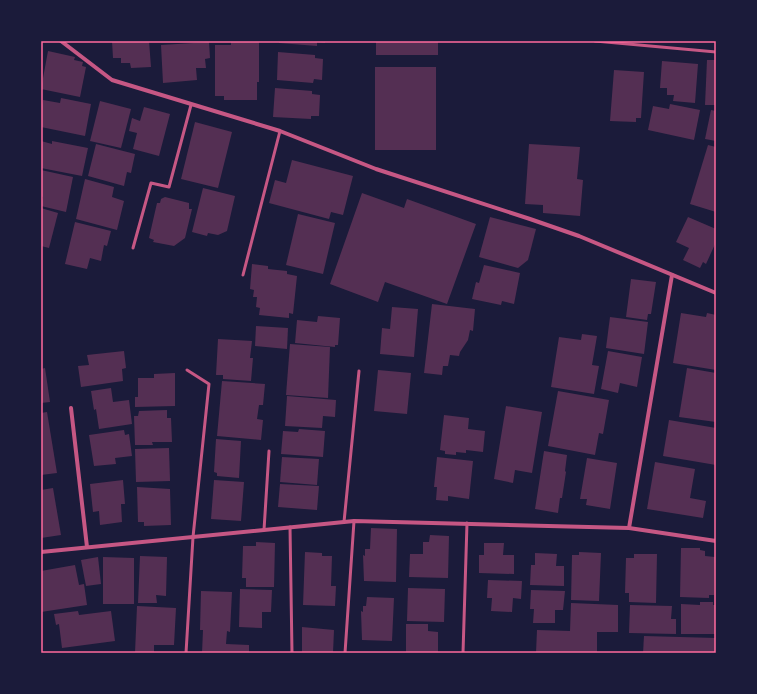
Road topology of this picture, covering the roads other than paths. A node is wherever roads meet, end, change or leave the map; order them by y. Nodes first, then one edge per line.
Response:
1 (61, 41) edge
2 (595, 41) edge
3 (716, 52) edge
4 (191, 105) junction
5 (280, 131) junction
6 (133, 248) dead end
7 (243, 275) dead end
8 (672, 275) junction
9 (716, 293) edge
10 (187, 370) dead end
11 (359, 371) dead end
12 (71, 408) dead end
13 (269, 451) dead end
14 (354, 521) junction
15 (344, 522) junction
16 (466, 523) junction
17 (290, 527) junction
18 (629, 528) junction
19 (264, 530) junction
20 (193, 536) junction
21 (716, 542) edge
22 (87, 547) junction
23 (41, 552) edge
24 (186, 653) edge
25 (292, 653) edge
26 (345, 653) edge
27 (463, 653) edge

1 - 4 street
2 - 3 lane
4 - 5 street
4 - 6 lane
5 - 7 lane
5 - 8 street
8 - 9 street
8 - 18 street
10 - 20 lane
11 - 15 lane
12 - 22 street
13 - 19 lane
14 - 15 street
14 - 16 street
14 - 26 lane
15 - 17 street
16 - 18 street
16 - 27 lane
17 - 19 street
17 - 25 lane
18 - 21 street
19 - 20 street
20 - 22 street
20 - 24 lane
22 - 23 street

